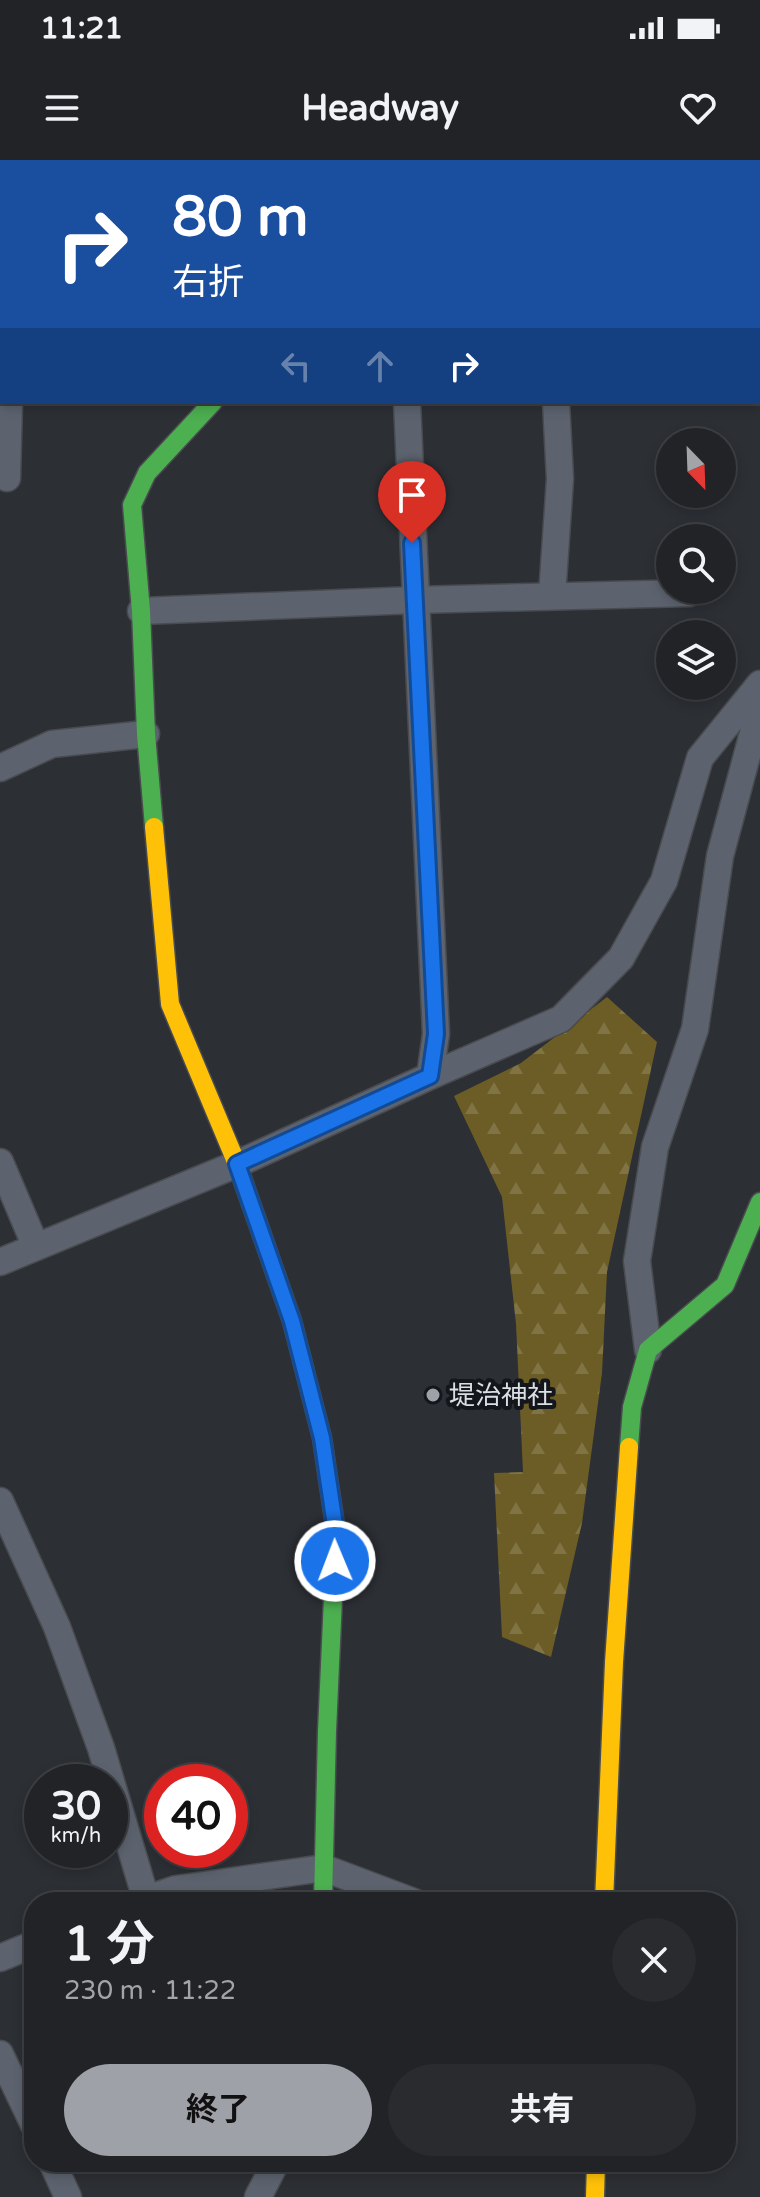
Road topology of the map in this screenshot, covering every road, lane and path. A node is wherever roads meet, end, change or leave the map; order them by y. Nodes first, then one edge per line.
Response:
1 (9, 404) edge
2 (211, 404) edge
3 (407, 404) edge
4 (556, 404) edge
5 (7, 478) dead end
6 (656, 594) edge
7 (552, 596) junction
8 (415, 600) junction
9 (141, 611) junction
10 (760, 684) edge
11 (760, 707) edge
12 (146, 734) junction
13 (0, 768) edge
14 (430, 1076) junction
15 (0, 1162) edge
16 (237, 1164) junction
17 (760, 1202) edge
18 (36, 1247) junction
19 (0, 1262) edge
20 (648, 1350) junction
21 (0, 1501) edge
22 (324, 1868) junction
23 (140, 1892) edge
24 (167, 1892) edge
25 (323, 1892) edge
26 (388, 1892) edge
27 (604, 1892) edge
28 (24, 1948) edge
29 (0, 1958) edge
30 (0, 2054) edge
31 (24, 2104) edge
32 (57, 2172) edge
33 (271, 2172) edge
34 (595, 2172) edge
35 (594, 2195) edge
36 (68, 2197) edge
37 (258, 2197) edge

1 - 5 street
2 - 9 street
3 - 8 street
4 - 7 street
6 - 7 street
7 - 8 street
8 - 9 street
8 - 14 street
9 - 12 street
10 - 14 street
11 - 20 street
12 - 13 street
12 - 16 street
14 - 16 street
15 - 18 street
16 - 18 street
16 - 22 street
17 - 20 street
18 - 19 street
20 - 27 street
21 - 23 street
22 - 24 street
22 - 25 street
22 - 26 street
28 - 29 street
30 - 31 street
32 - 36 street
33 - 37 street
34 - 35 street

